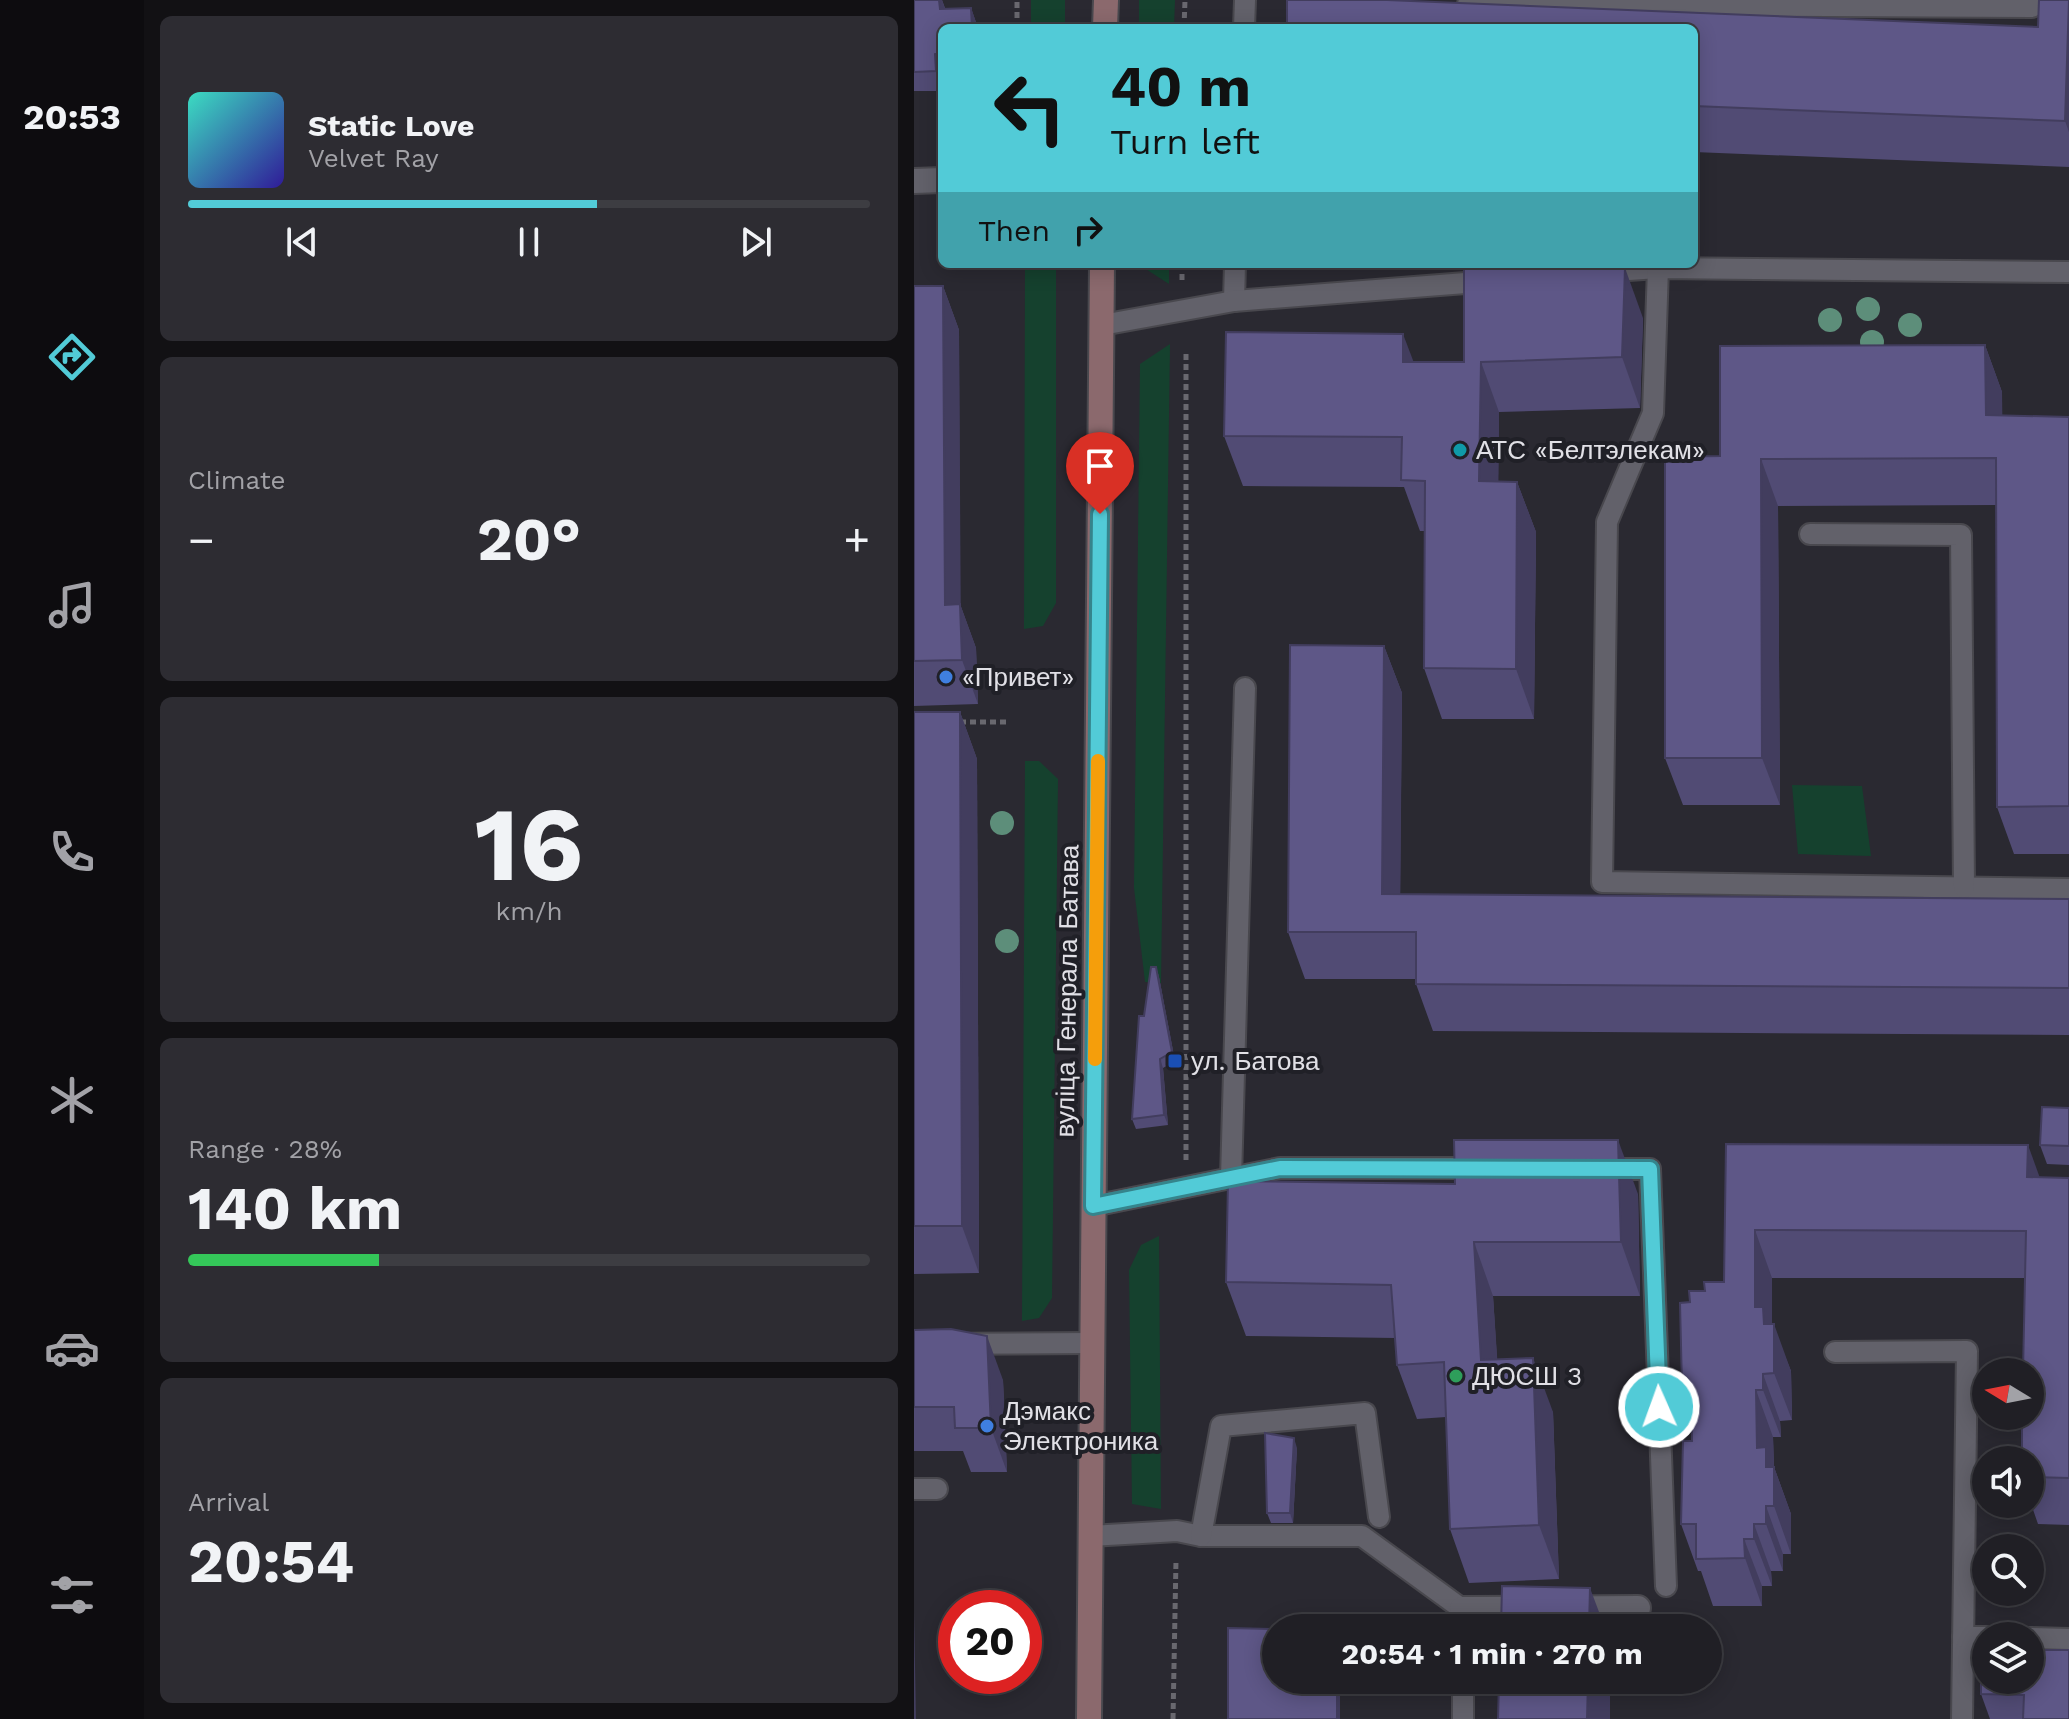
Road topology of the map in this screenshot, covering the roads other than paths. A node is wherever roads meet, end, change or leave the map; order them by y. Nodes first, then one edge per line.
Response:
1 (1106, 0) edge
2 (1245, 0) edge
3 (1641, 2) edge
4 (1468, 4) edge
5 (2032, 7) dead end
6 (1105, 24) edge
7 (1244, 24) edge
8 (938, 180) edge
9 (914, 181) edge
10 (1102, 268) edge
11 (1235, 268) edge
12 (1658, 268) junction
13 (2069, 272) edge
14 (1580, 274) edge
15 (1517, 279) edge
16 (1234, 301) junction
17 (1102, 325) junction
18 (1810, 534) dead end
19 (1245, 688) dead end
20 (1964, 887) junction
21 (2069, 889) edge
22 (1496, 1169) edge
23 (1573, 1169) edge
24 (1231, 1178) junction
25 (1093, 1206) junction
26 (1092, 1343) junction
27 (914, 1344) edge
28 (1835, 1352) dead end
29 (914, 1489) edge
30 (937, 1489) dead end
31 (1379, 1517) dead end
32 (1090, 1536) junction
33 (1201, 1536) junction
34 (1666, 1586) dead end
35 (1638, 1608) dead end
36 (1456, 1614) edge
37 (1542, 1614) edge
38 (1963, 1637) junction
39 (1972, 1637) edge
40 (2044, 1638) edge
41 (2069, 1639) edge
42 (1463, 1694) edge
43 (1089, 1719) edge
44 (1463, 1719) edge
45 (1962, 1719) edge

1 - 6 street
2 - 7 lane
3 - 4 lane
3 - 5 lane
8 - 9 street
10 - 17 street, вуліца Генерала Батава
11 - 16 lane
12 - 13 lane
12 - 14 lane
12 - 20 lane
15 - 16 lane
16 - 17 lane
17 - 25 street, вуліца Генерала Батава
18 - 20 lane
19 - 24 lane
20 - 21 lane
22 - 24 lane
23 - 34 lane
24 - 25 lane
25 - 26 street, вуліца Генерала Батава
26 - 27 lane
26 - 32 street, вуліца Генерала Батава
28 - 38 lane
29 - 30 lane
31 - 33 lane
32 - 33 lane
32 - 43 street, вуліца Генерала Батава
33 - 36 lane
35 - 37 street
38 - 39 lane
38 - 45 lane
40 - 41 lane
42 - 44 lane

